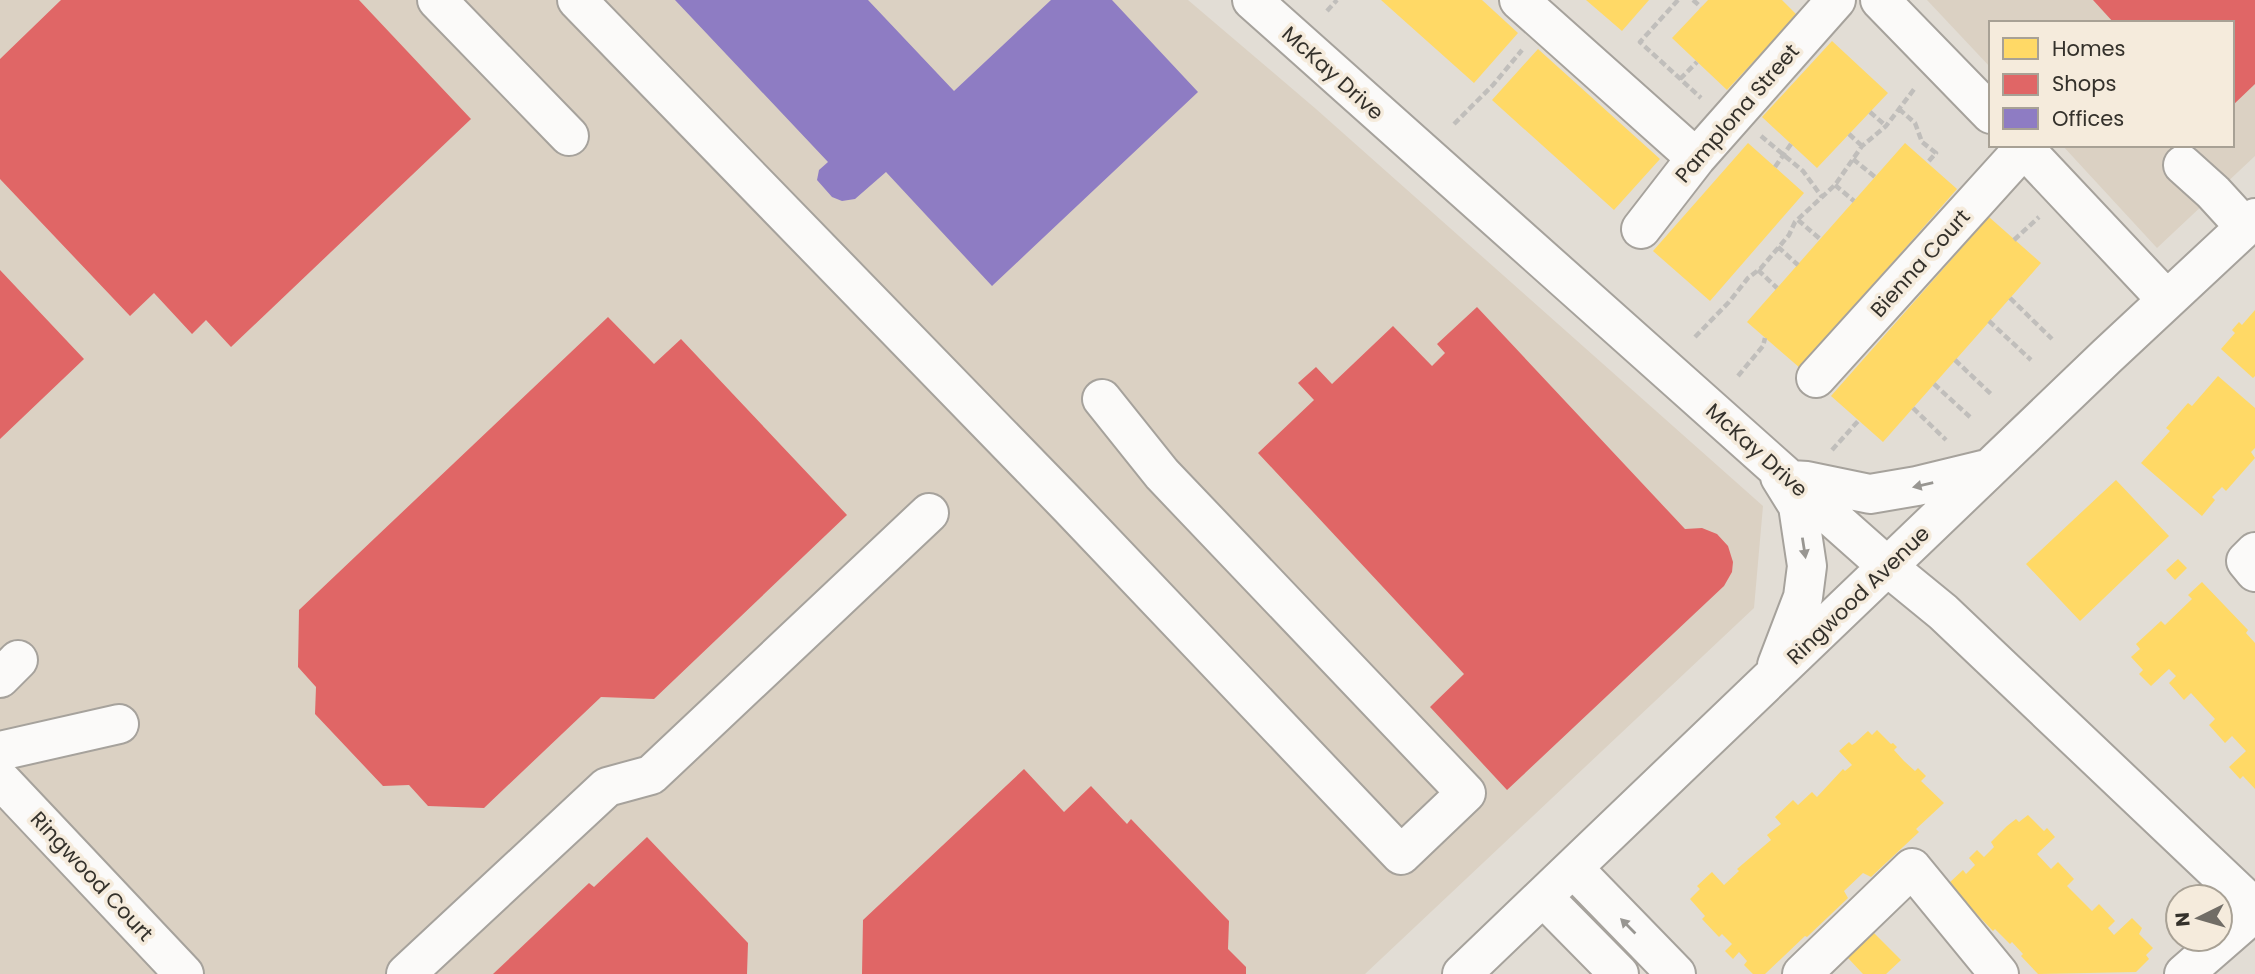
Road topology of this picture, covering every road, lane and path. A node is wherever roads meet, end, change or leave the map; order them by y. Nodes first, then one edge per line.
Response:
1 (437, 0) edge
2 (577, 0) edge
3 (1252, 0) edge
4 (1337, 0) edge
5 (1519, 0) edge
6 (1678, 0) edge
7 (1693, 0) edge
8 (1836, 0) edge
9 (1880, 0) edge
10 (1701, 8) dead end
11 (1327, 11) dead end
12 (1524, 48) dead end
13 (1697, 62) dead end
14 (1680, 79) junction
15 (1917, 86) dead end
16 (1899, 109) junction
17 (1870, 112) dead end
18 (1989, 112) edge
19 (1732, 118) junction
20 (1454, 124) dead end
21 (1886, 126) junction
22 (1849, 134) dead end
23 (569, 136) dead end
24 (1791, 144) dead end
25 (1862, 146) junction
26 (2022, 147) edge
27 (1784, 156) junction
28 (1696, 158) junction
29 (1853, 159) junction
30 (1927, 163) dead end
31 (2183, 165) dead end
32 (1775, 167) dead end
33 (1874, 177) dead end
34 (1835, 185) junction
35 (1822, 197) junction
36 (1854, 201) dead end
37 (2039, 216) dead end
38 (1798, 220) junction
39 (2250, 222) edge
40 (1641, 229) dead end
41 (1820, 239) dead end
42 (2014, 240) dead end
43 (1778, 247) junction
44 (1798, 265) dead end
45 (1758, 270) junction
46 (1777, 288) dead end
47 (2010, 298) dead end
48 (2166, 299) junction
49 (1989, 321) dead end
50 (1695, 337) dead end
51 (1765, 338) dead end
52 (2052, 339) dead end
53 (1955, 360) dead end
54 (2031, 360) dead end
55 (1738, 376) dead end
56 (1816, 377) dead end
57 (1934, 384) dead end
58 (1993, 396) dead end
59 (1102, 399) dead end
60 (1913, 408) dead end
61 (1970, 418) dead end
62 (1859, 421) dead end
63 (1946, 440) dead end
64 (1827, 456) dead end
65 (1989, 468) junction
66 (1781, 472) junction
67 (929, 513) dead end
68 (2255, 552) edge
69 (1888, 567) junction
70 (2255, 572) edge
71 (1773, 676) junction
72 (119, 724) dead end
73 (0, 751) edge
74 (0, 779) edge
75 (1573, 868) junction
76 (2250, 895) edge
77 (1543, 897) junction
78 (184, 974) edge
79 (406, 974) edge
80 (1462, 974) edge
81 (1619, 974) edge
82 (1676, 974) edge
83 (1802, 974) edge
84 (1998, 974) edge
85 (2184, 974) edge

1 - 23 street
2 - 59 street
3 - 66 street, McKay Drive
4 - 11 path
5 - 28 street
6 - 14 path
7 - 10 path
8 - 19 street, Pamplona Street
9 - 18 street
12 - 20 path
13 - 14 path
14 - 19 path
15 - 16 path
16 - 21 path
16 - 30 path
17 - 21 path
19 - 27 path
19 - 28 street, Pamplona Street
21 - 25 path
22 - 25 path
24 - 27 path
25 - 29 path
26 - 48 street
26 - 56 street, Bienna Court
27 - 32 path
27 - 35 path
28 - 40 street, Pamplona Street
29 - 33 path
29 - 34 path
31 - 39 street
34 - 35 path
34 - 36 path
35 - 38 path
37 - 42 path
38 - 41 path
38 - 43 path
39 - 48 street, Ringwood Avenue
43 - 44 path
43 - 45 path
45 - 46 path
45 - 50 path
47 - 52 path
48 - 65 street, Ringwood Avenue
49 - 54 path
51 - 55 path
53 - 58 path
57 - 61 path
60 - 63 path
62 - 64 path
65 -> 66 street
65 - 69 street, Ringwood Avenue
66 - 69 street, McKay Drive
66 -> 71 street
67 - 79 street
68 - 70 street
69 - 71 street, Ringwood Avenue
69 - 76 street, McKay Drive
71 - 75 street, Ringwood Avenue
72 - 73 street
74 - 78 street, Ringwood Court
75 - 77 street, Ringwood Avenue
82 -> 75 street
76 - 85 street
77 - 80 street, Ringwood Avenue
77 - 81 street
83 - 84 street

